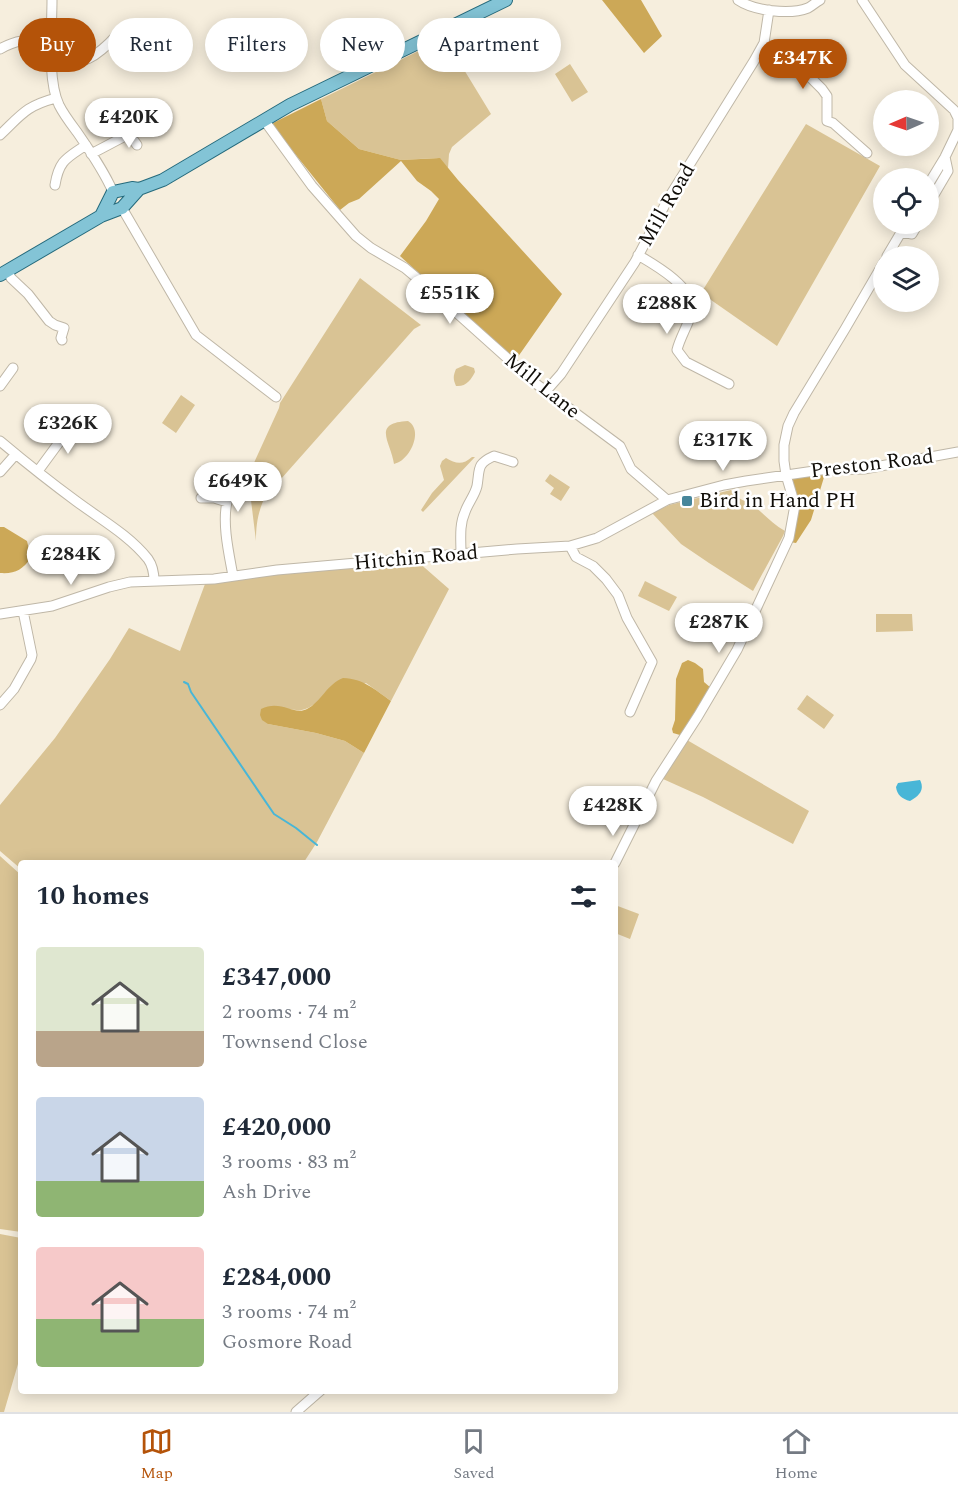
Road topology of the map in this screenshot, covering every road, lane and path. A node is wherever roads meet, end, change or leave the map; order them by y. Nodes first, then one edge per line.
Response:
1 (52, 0) edge
2 (506, 0) edge
3 (738, 0) edge
4 (820, 0) edge
5 (862, 0) edge
6 (769, 10) junction
7 (52, 18) edge
8 (18, 40) edge
9 (764, 43) junction
10 (108, 44) edge
11 (0, 49) edge
12 (96, 55) edge
13 (52, 72) edge
14 (56, 98) junction
15 (130, 120) dead end
16 (264, 120) junction
17 (129, 134) junction
18 (0, 135) edge
19 (137, 146) dead end
20 (89, 149) junction
21 (867, 153) dead end
22 (945, 157) junction
23 (938, 168) edge
24 (55, 185) dead end
25 (939, 186) edge
26 (118, 200) junction
27 (638, 255) junction
28 (4, 273) edge
29 (873, 281) edge
30 (62, 340) dead end
31 (14, 368) dead end
32 (729, 384) dead end
33 (0, 386) edge
34 (546, 391) junction
35 (276, 397) dead end
36 (74, 422) dead end
37 (0, 441) edge
38 (958, 452) edge
39 (16, 454) junction
40 (513, 462) dead end
41 (38, 471) junction
42 (0, 472) edge
43 (786, 475) junction
44 (201, 498) dead end
45 (667, 500) junction
46 (570, 546) junction
47 (461, 554) junction
48 (233, 576) junction
49 (154, 581) junction
50 (24, 611) junction
51 (0, 614) edge
52 (0, 705) edge
53 (630, 712) dead end
54 (616, 860) edge
55 (316, 1394) edge
56 (296, 1412) edge

1 - 7 street
2 - 16 main road
3 - 6 street
4 - 6 street
5 - 22 street
6 - 9 street, Mill Road
8 - 11 street
9 - 21 street
9 - 27 street, Mill Road
10 - 12 street
13 - 14 street
14 - 18 street
14 - 20 street
15 - 17 street
16 - 26 main road
16 - 34 street, Mill Lane
17 - 19 street
17 - 20 street
20 - 24 street
20 - 26 street
22 - 23 street
22 - 25 street
26 - 28 main road
26 - 35 street
27 - 32 street
27 - 34 street, Mill Road
28 - 30 street
29 - 43 street
31 - 33 street
34 - 45 street, Mill Lane
36 - 41 street
37 - 39 street
38 - 43 street, Preston Road
39 - 41 street
39 - 42 street
40 - 47 street
41 - 49 street
43 - 45 street, Preston Road
43 - 54 street
44 - 48 street
45 - 46 street, Hitchin Road
46 - 47 street, Hitchin Road
46 - 53 street
47 - 48 street, Hitchin Road
48 - 49 street, Hitchin Road
49 - 50 street, Hitchin Road
50 - 51 street, Hitchin Road
50 - 52 street
55 - 56 street

